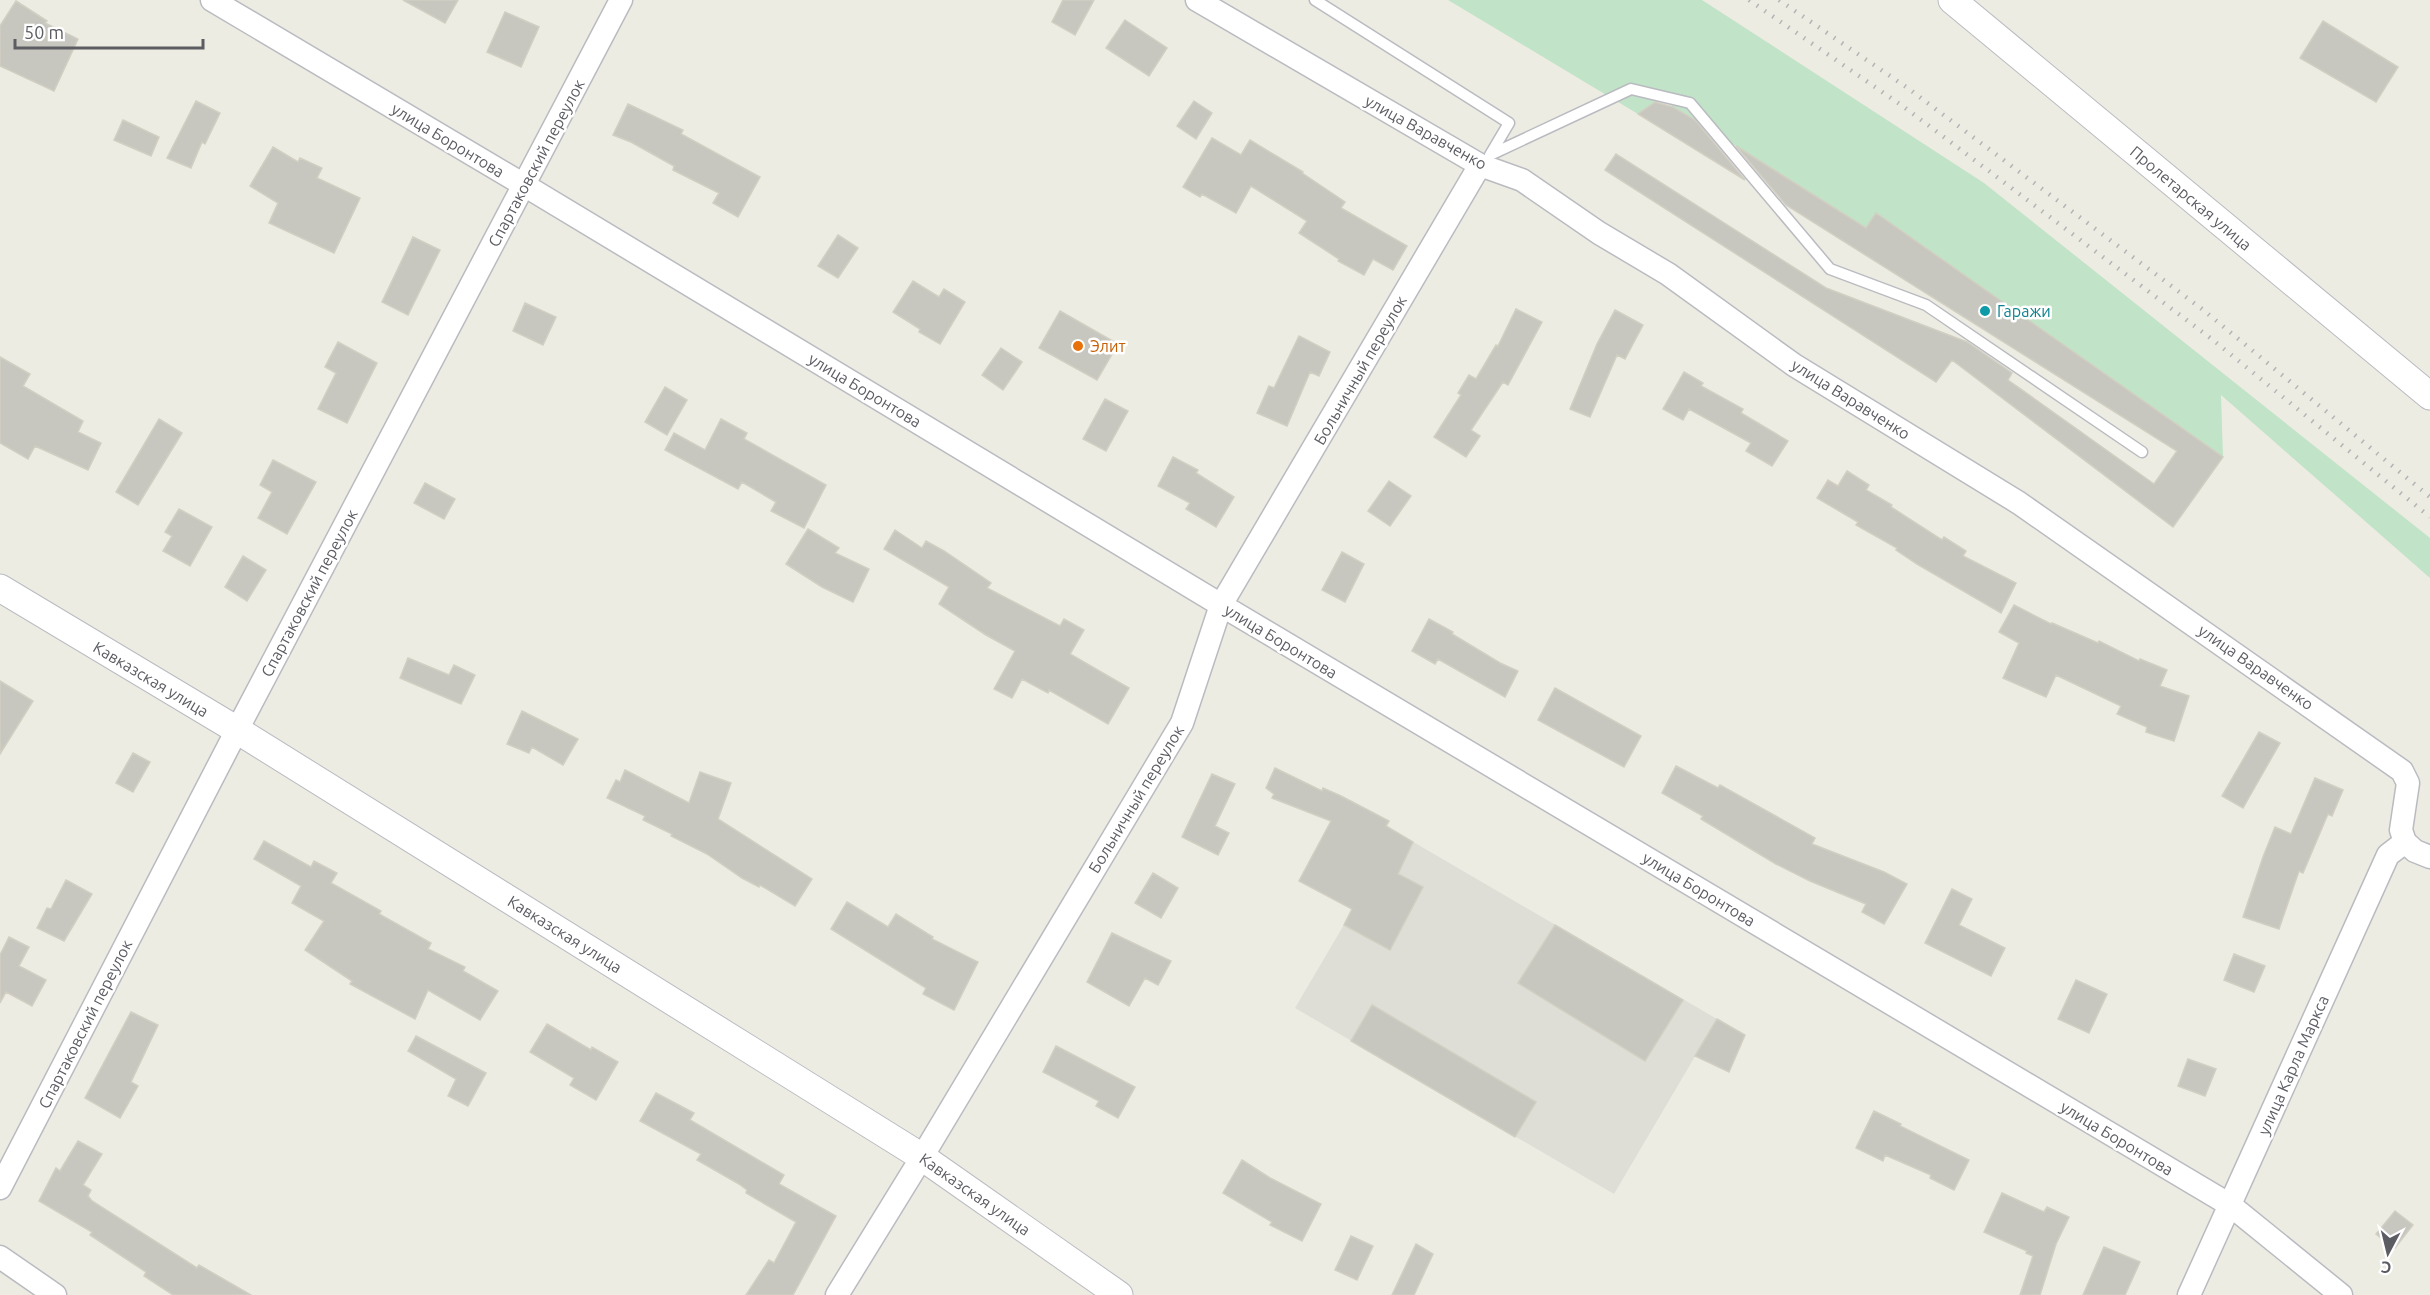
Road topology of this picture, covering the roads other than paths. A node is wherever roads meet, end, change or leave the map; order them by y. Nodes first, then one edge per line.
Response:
1 (212, 0) edge
2 (621, 0) edge
3 (1197, 0) edge
4 (1315, 0) edge
5 (1952, 0) edge
6 (1485, 160) junction
7 (524, 185) junction
8 (2430, 394) edge
9 (2142, 452) dead end
10 (0, 588) edge
11 (1221, 605) junction
12 (237, 730) junction
13 (2405, 842) junction
14 (2430, 857) edge
15 (922, 1157) junction
16 (0, 1188) edge
17 (2230, 1205) junction
18 (0, 1257) edge
19 (55, 1295) edge
20 (837, 1295) edge
21 (1119, 1295) edge
22 (2188, 1295) edge
23 (2341, 1295) edge

1 - 7 street, улица Боронтова
2 - 7 street, Спартаковский переулок
3 - 6 street, улица Варавченко
4 - 6 lane
5 - 8 street, Пролетарская улица
6 - 9 lane
6 - 11 street, Больничный переулок
6 - 13 street, улица Варавченко
7 - 11 street, улица Боронтова
7 - 12 street, Спартаковский переулок
10 - 12 street, Кавказская улица
11 - 15 street, Больничный переулок
11 - 17 street, улица Боронтова
12 - 15 street, Кавказская улица
12 - 16 street, Спартаковский переулок
13 - 14 street
13 - 17 street, улица Карла Маркса
15 - 20 street, Больничный переулок
15 - 21 street, Кавказская улица
17 - 22 street, улица Карла Маркса
17 - 23 street, улица Боронтова
18 - 19 street

